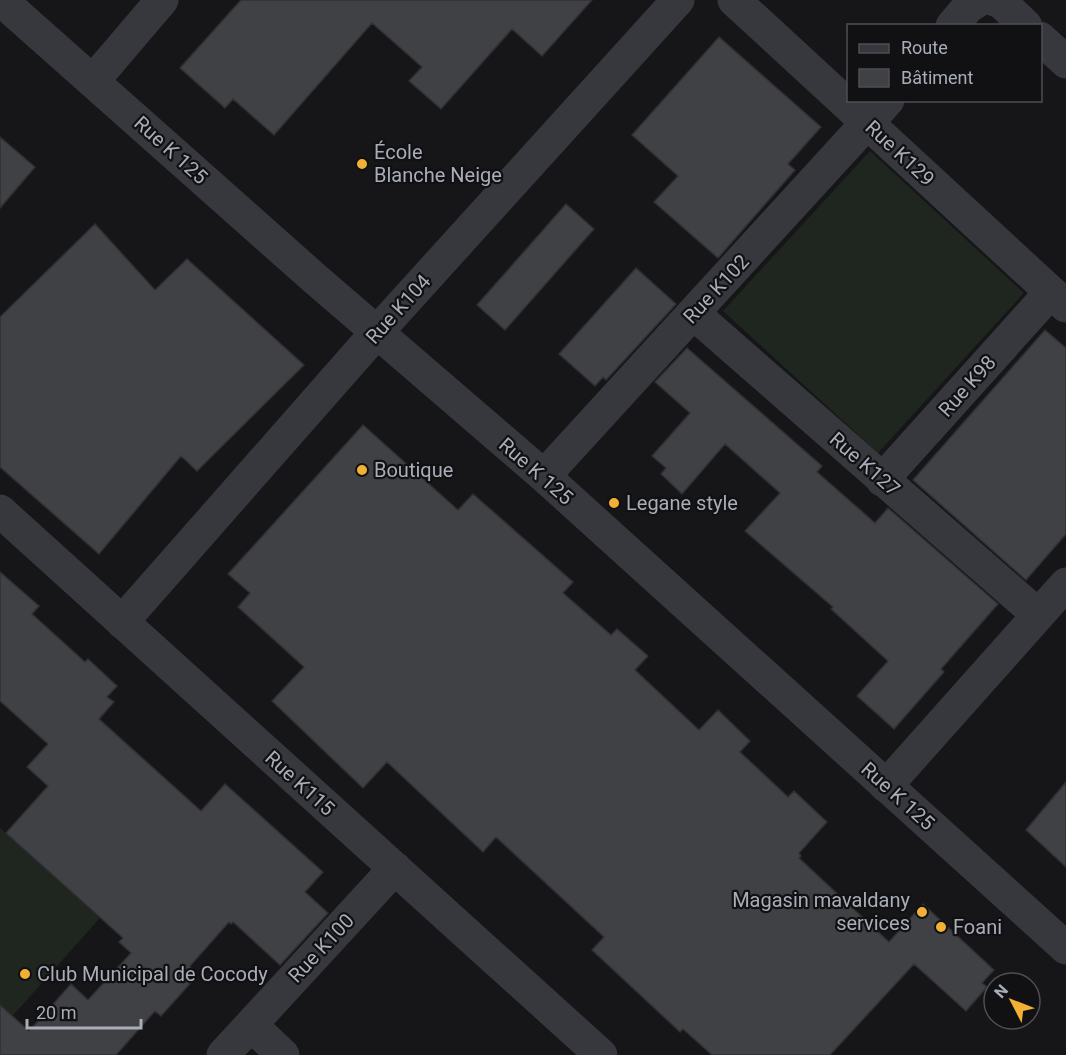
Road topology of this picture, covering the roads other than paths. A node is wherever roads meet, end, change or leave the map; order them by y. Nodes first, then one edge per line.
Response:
1 (1, 0) edge
2 (162, 0) edge
3 (678, 0) edge
4 (734, 0) edge
5 (979, 0) edge
6 (995, 0) edge
7 (954, 24) edge
8 (1024, 24) edge
9 (1042, 39) edge
10 (1066, 62) edge
11 (93, 81) junction
12 (847, 88) edge
13 (865, 102) edge
14 (878, 112) edge
15 (1059, 299) edge
16 (693, 314) junction
17 (377, 332) junction
18 (543, 476) junction
19 (882, 480) junction
20 (0, 511) edge
21 (1066, 584) edge
22 (1037, 614) junction
23 (122, 622) junction
24 (886, 786) junction
25 (395, 868) junction
26 (1066, 948) edge
27 (250, 1025) junction
28 (223, 1055) edge
29 (283, 1055) edge
30 (601, 1055) edge

1 - 11 street, Rue K 125
2 - 11 street
3 - 17 street, Rue K104
4 - 12 street, Rue K129
5 - 7 street
6 - 8 street
9 - 10 street
11 - 17 street, Rue K 125
13 - 14 street, Rue K129
14 - 15 street, Rue K129
14 - 16 street, Rue K102
15 - 19 street, Rue K98
16 - 18 street, Rue K102
16 - 19 street, Rue K127
17 - 18 street, Rue K 125
17 - 23 street, Rue K104
18 - 24 street, Rue K 125
19 - 22 street, Rue K127
20 - 23 street, Rue K115
21 - 22 street
22 - 24 street
23 - 25 street, Rue K115
24 - 26 street, Rue K 125
25 - 27 street, Rue K100
25 - 30 street, Rue K115
27 - 28 street, Rue K100
27 - 29 street

